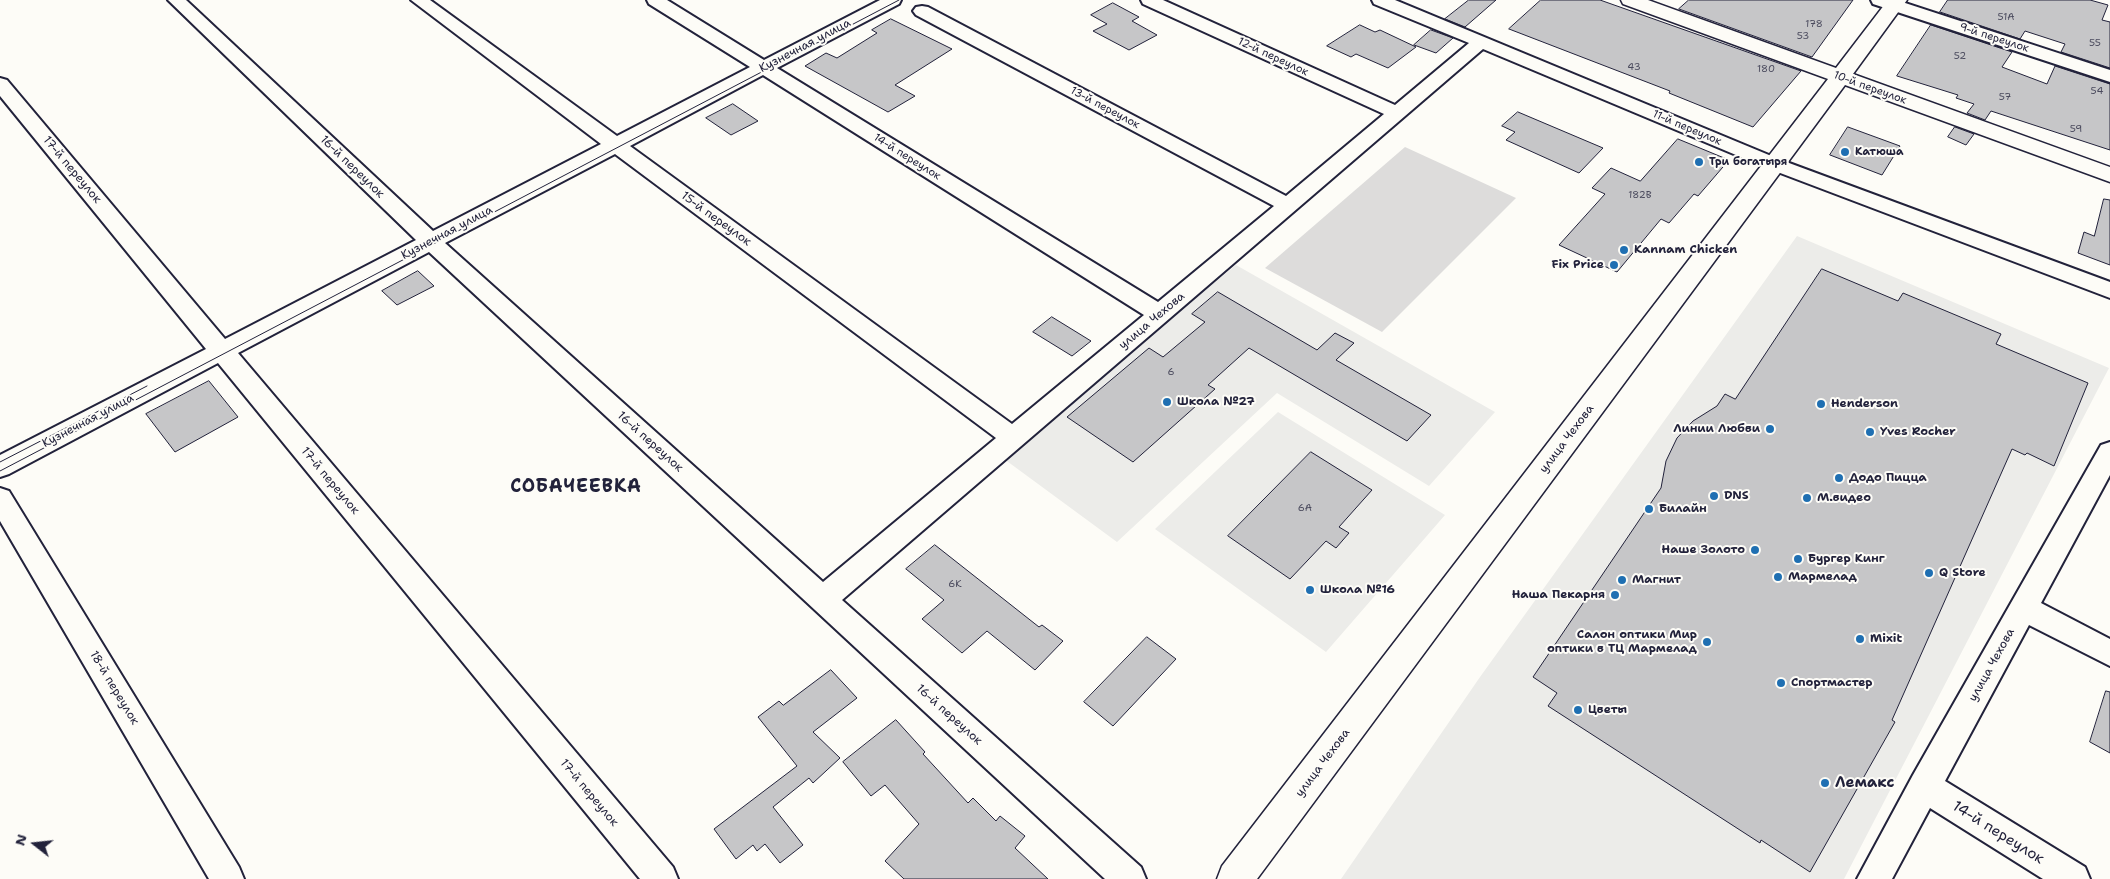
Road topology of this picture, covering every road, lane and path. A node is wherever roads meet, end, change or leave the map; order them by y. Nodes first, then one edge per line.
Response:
1 (176, 0) edge
2 (419, 0) edge
3 (655, 0) edge
4 (893, 0) edge
5 (1149, 0) edge
6 (1380, 0) edge
7 (1630, 0) edge
8 (1890, 2) edge
9 (922, 11) dead end
10 (1481, 42) junction
11 (763, 68) junction
12 (2110, 76) edge
13 (1840, 77) junction
14 (0, 84) edge
15 (1397, 113) junction
16 (616, 145) junction
17 (1774, 164) junction
18 (2110, 175) edge
19 (1288, 205) junction
20 (430, 242) junction
21 (2110, 290) edge
22 (1160, 314) junction
23 (222, 351) junction
24 (1013, 438) junction
25 (2109, 455) edge
26 (0, 467) edge
27 (0, 498) edge
28 (822, 600) junction
29 (2024, 608) junction
30 (2110, 653) edge
31 (1924, 786) junction
32 (227, 879) edge
33 (661, 879) edge
34 (1129, 879) edge
35 (1235, 879) edge
36 (1874, 879) edge
37 (2073, 879) edge

1 - 20 street, 16-й переулок
2 - 16 street, 15-й переулок
3 - 11 street, 14-й переулок
4 - 11 street, Кузнечная улица
5 - 15 street, 12-й переулок
6 - 10 street, 11-й переулок
7 - 13 main road, 10-й переулок
8 - 12 street, 9-й переулок
8 - 13 main road, улица Чехова
9 - 19 street, 13-й переулок
10 - 15 street, улица Чехова
10 - 17 street, 11-й переулок
11 - 16 street, Кузнечная улица
11 - 22 street, 14-й переулок
13 - 17 main road, улица Чехова
13 - 18 main road, 10-й переулок
14 - 23 street, 17-й переулок
15 - 19 street, улица Чехова
16 - 20 street, Кузнечная улица
16 - 24 street, 15-й переулок
17 - 21 street, 11-й переулок
17 - 35 main road, улица Чехова
19 - 22 street, улица Чехова
20 - 23 street, Кузнечная улица
20 - 28 street, 16-й переулок
22 - 24 street, улица Чехова
23 - 26 street, Кузнечная улица
23 - 33 street, 17-й переулок
24 - 28 street, улица Чехова
25 - 29 street, улица Чехова
27 - 32 street, 18-й переулок
28 - 34 street, 16-й переулок
29 - 30 street
29 - 31 street, улица Чехова
31 - 36 street, улица Чехова
31 - 37 street, 14-й переулок

